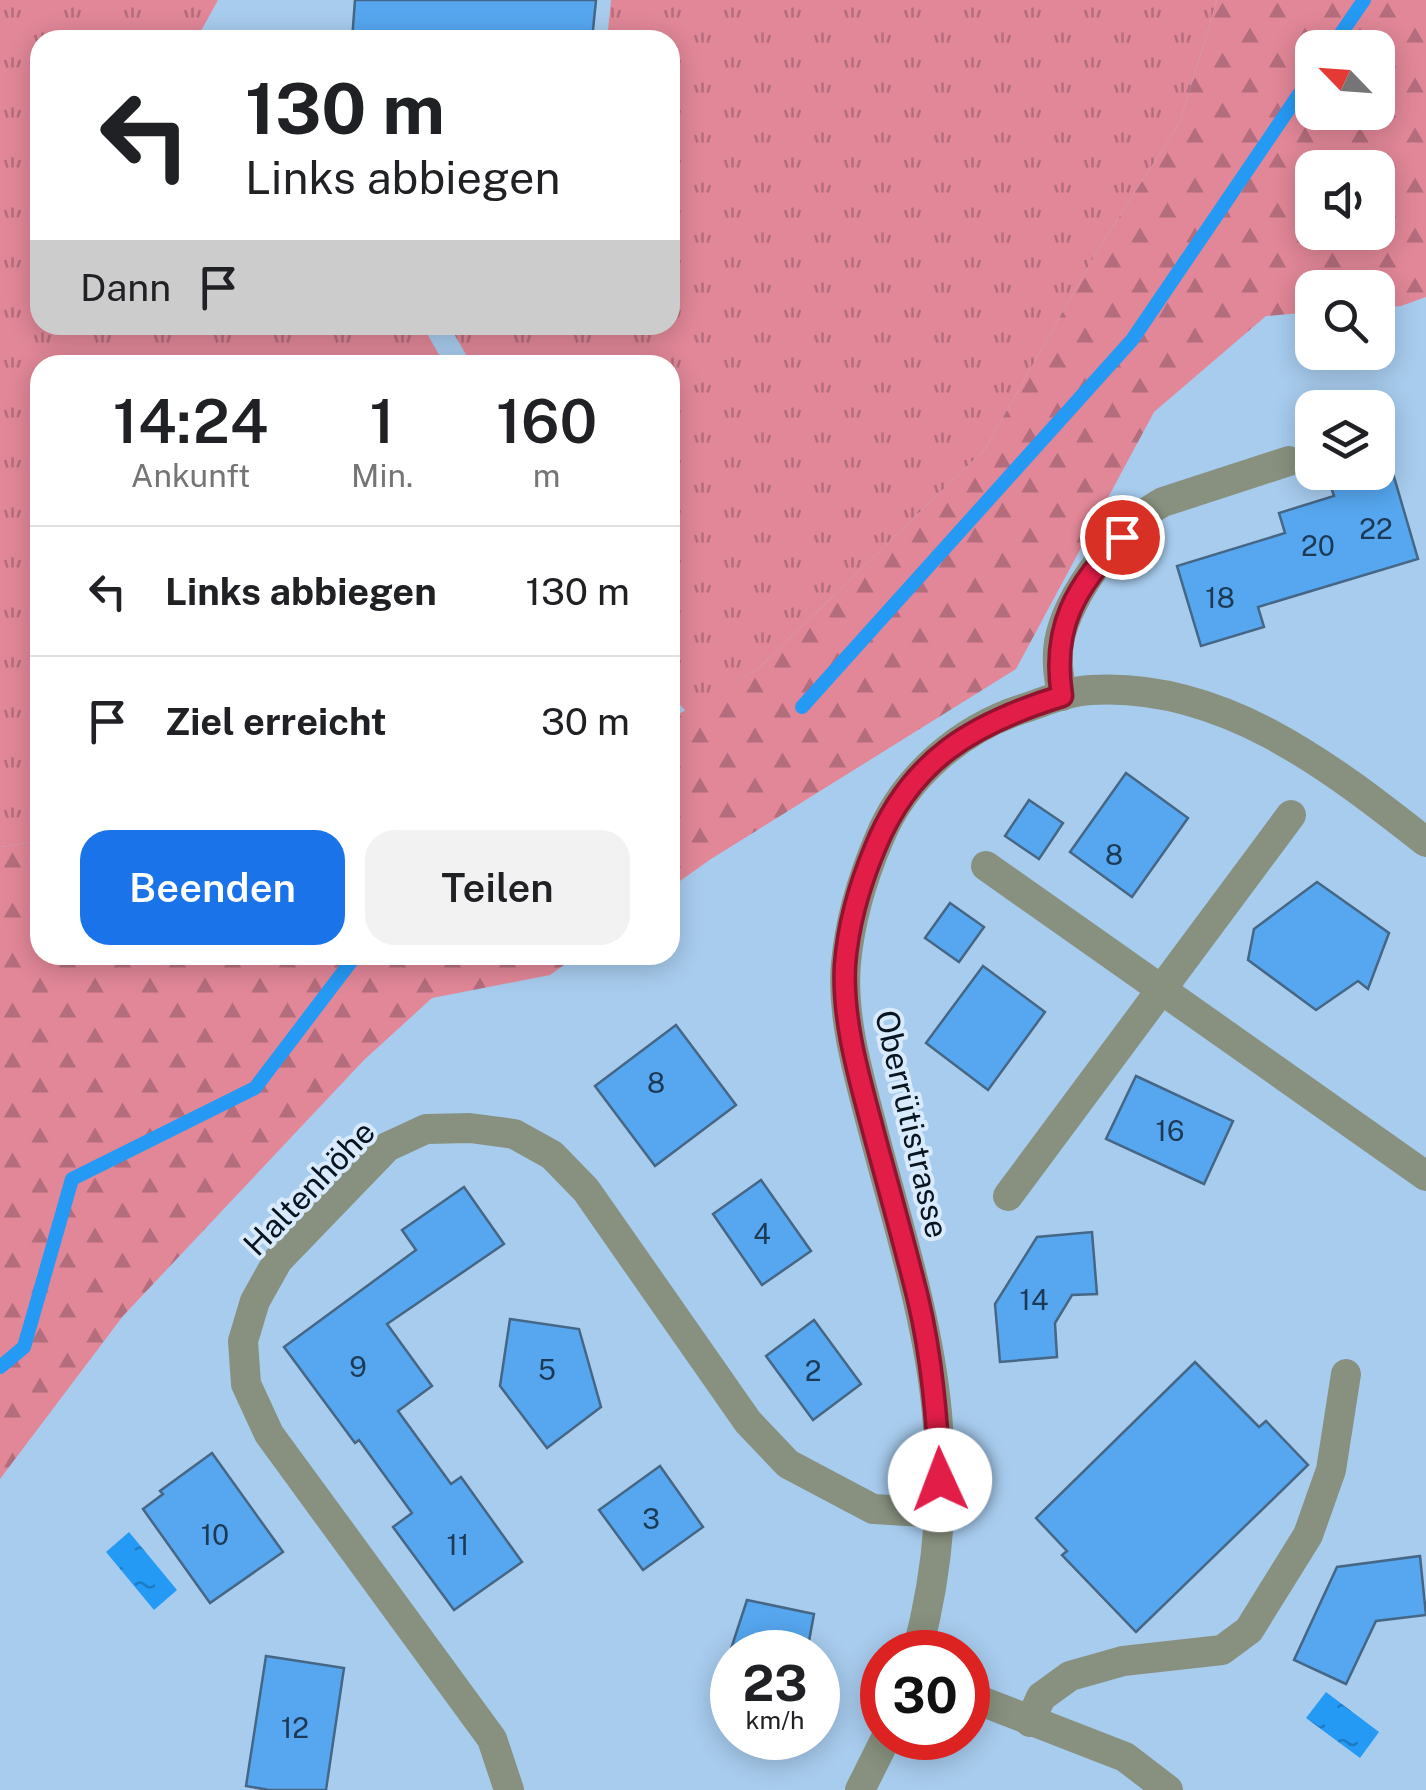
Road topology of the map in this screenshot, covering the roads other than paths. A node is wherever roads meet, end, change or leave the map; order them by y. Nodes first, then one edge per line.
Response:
1 (1289, 461) dead end
2 (1062, 696) junction
3 (1291, 815) dead end
4 (1426, 842) edge
5 (986, 866) dead end
6 (1161, 988) junction
7 (1426, 1176) edge
8 (1008, 1196) dead end
9 (1346, 1374) dead end
10 (941, 1514) junction
11 (923, 1630) edge
12 (990, 1705) edge
13 (1030, 1722) junction
14 (875, 1760) edge
15 (509, 1790) edge
16 (860, 1790) edge
17 (1168, 1790) edge

1 - 2 street
2 - 4 street, Oberrütistrasse
2 - 10 street, Oberrütistrasse
3 - 6 street
5 - 6 street
6 - 7 street
6 - 8 street
9 - 13 street
10 - 11 street, Oberrütistrasse
10 - 15 street, Haltenhöhe
12 - 13 street
13 - 17 street
14 - 16 street

